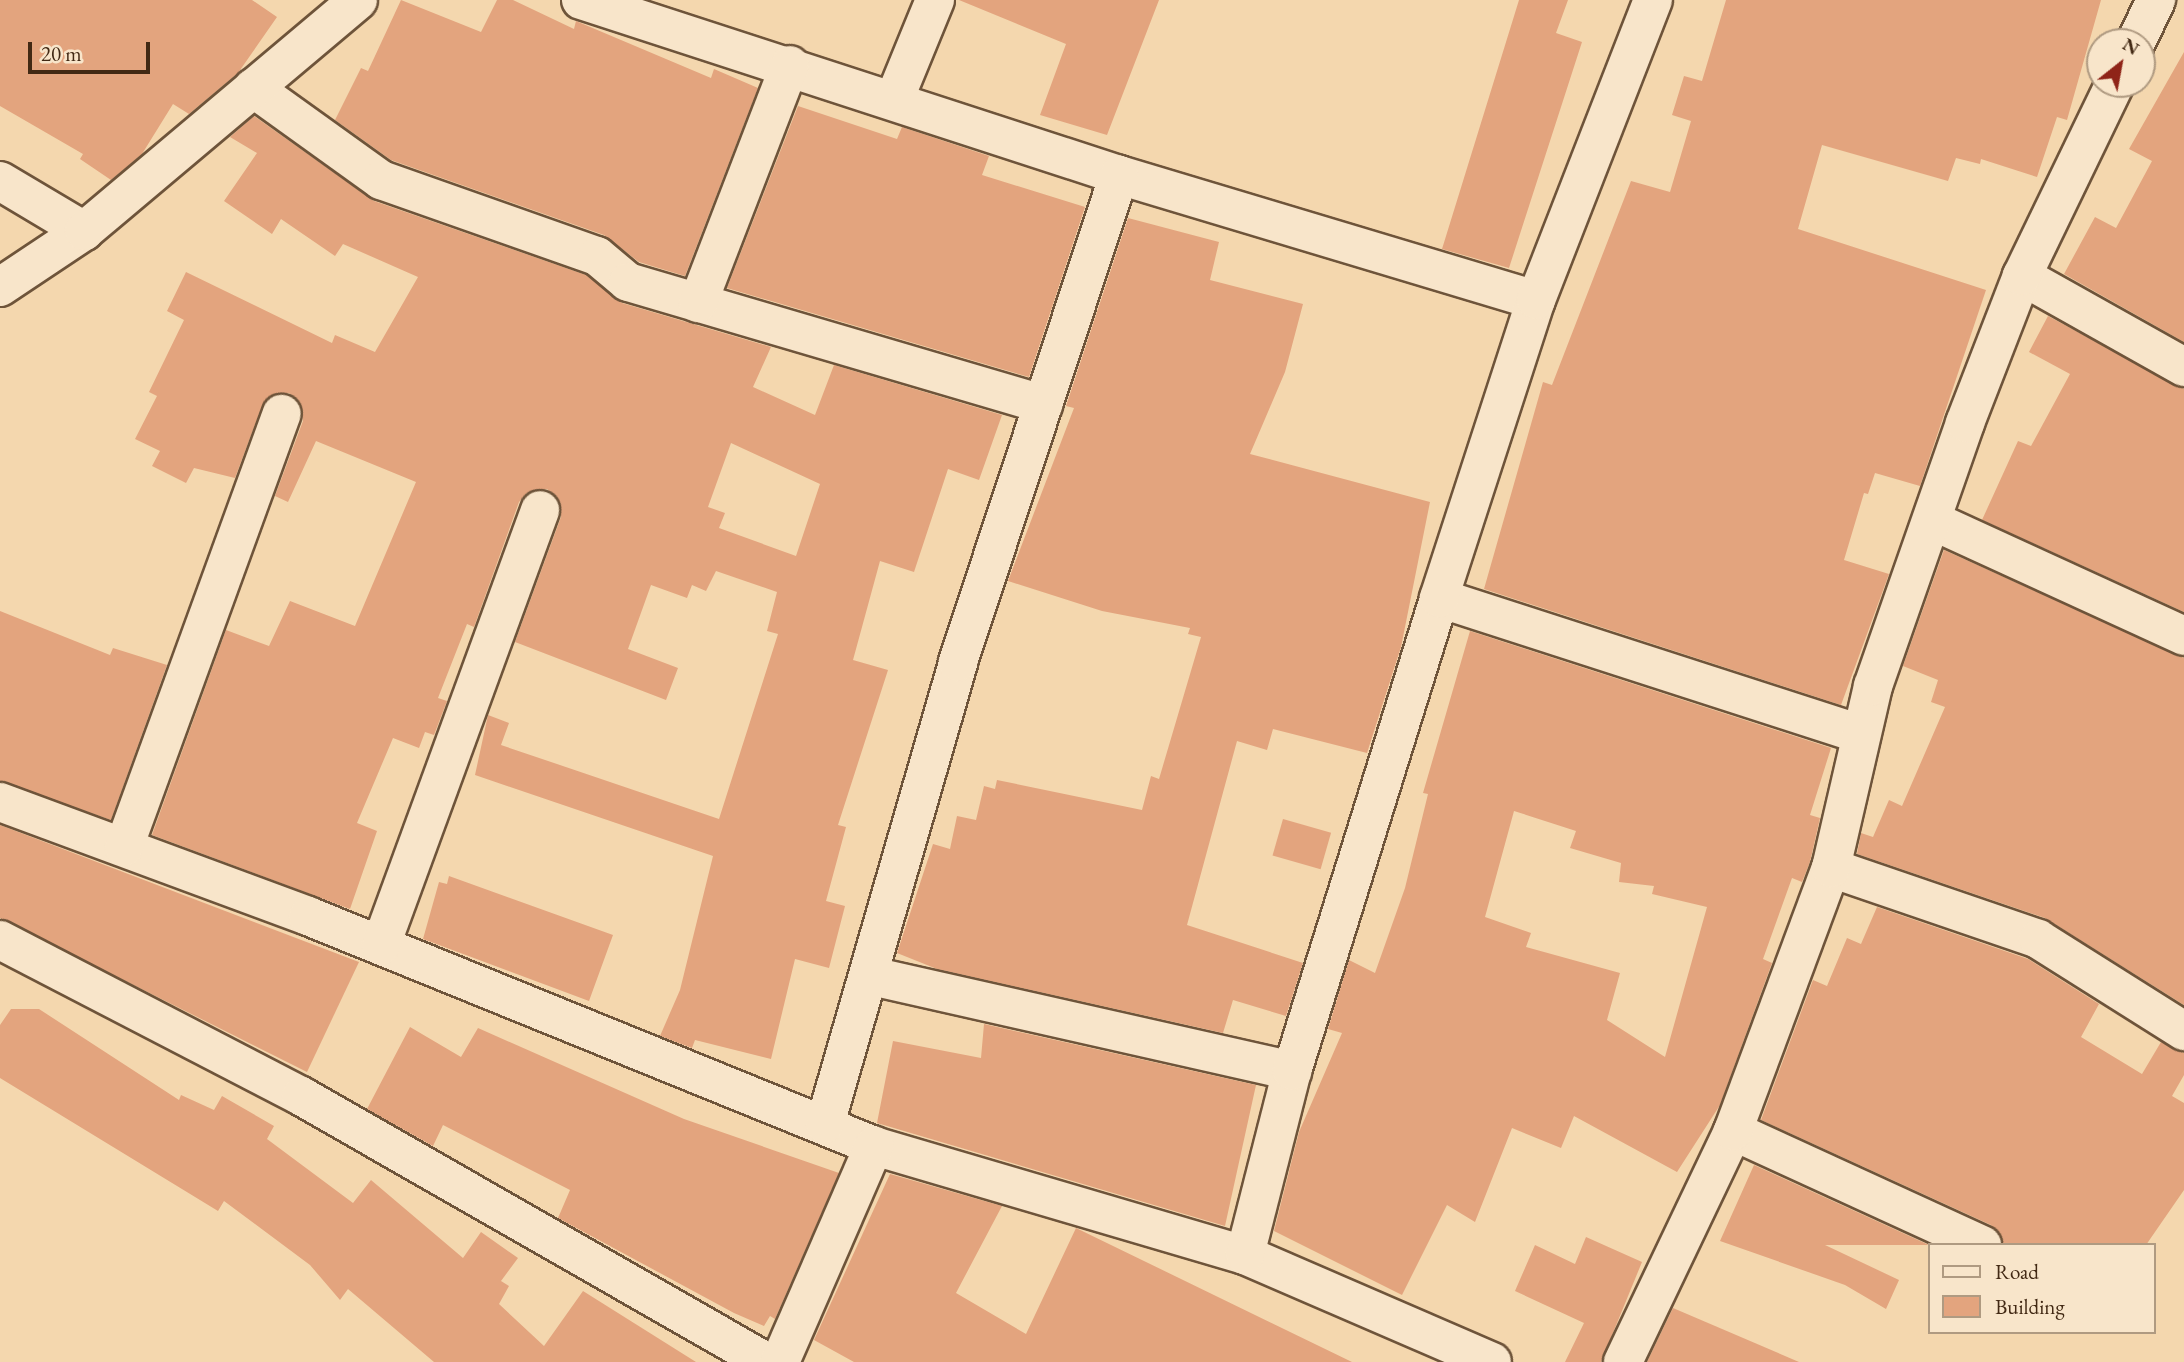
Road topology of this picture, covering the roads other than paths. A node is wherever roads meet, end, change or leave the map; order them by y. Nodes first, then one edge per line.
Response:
1 (581, 0) edge
2 (935, 0) edge
3 (1653, 0) edge
4 (2156, 0) edge
5 (345, 3) edge
6 (2143, 28) edge
7 (790, 65) junction
8 (253, 88) junction
9 (2108, 98) edge
10 (894, 100) junction
11 (1119, 175) junction
12 (0, 181) edge
13 (84, 231) junction
14 (2022, 276) junction
15 (0, 287) edge
16 (1536, 300) junction
17 (698, 303) junction
18 (2184, 367) edge
19 (1043, 404) junction
20 (282, 414) dead end
21 (540, 510) dead end
22 (1933, 521) junction
23 (1439, 598) junction
24 (2184, 636) edge
25 (1860, 734) junction
26 (0, 802) edge
27 (124, 847) junction
28 (1831, 868) junction
29 (0, 940) edge
30 (381, 945) junction
31 (871, 976) junction
32 (2184, 1031) edge
33 (1292, 1071) junction
34 (825, 1124) junction
35 (1733, 1131) junction
36 (874, 1146) junction
37 (1978, 1243) edge
38 (1245, 1255) junction
39 (766, 1362) edge
40 (780, 1362) edge
41 (1492, 1362) edge
42 (1623, 1362) edge

1 - 7 street
2 - 10 street
3 - 16 street
4 - 6 street
5 - 8 street
7 - 10 street
7 - 17 street
8 - 13 street
8 - 17 street
9 - 14 street
10 - 11 street
11 - 16 street
11 - 19 street
12 - 13 street
13 - 15 street
14 - 18 street
14 - 22 street
16 - 23 street
17 - 19 street
19 - 31 street
20 - 27 street
21 - 30 street
22 - 24 street
22 - 25 street
23 - 25 street
23 - 33 street
25 - 28 street
26 - 27 street
27 - 30 street
28 - 32 street
28 - 35 street
29 - 39 street
30 - 34 street
31 - 33 street
31 - 34 street
33 - 38 street
34 - 36 street
35 - 37 street
35 - 42 street
36 - 38 street
36 - 40 street
38 - 41 street

